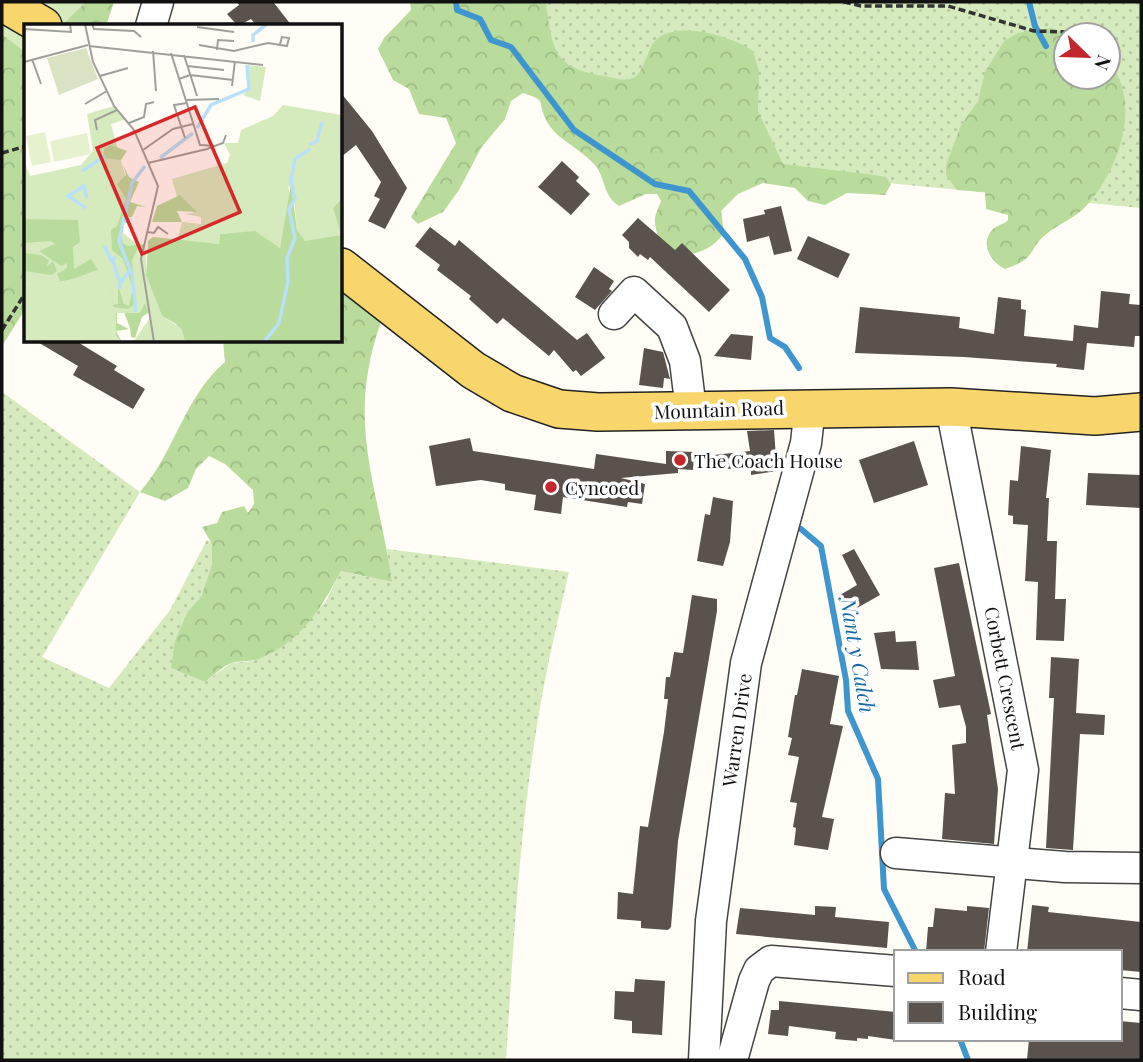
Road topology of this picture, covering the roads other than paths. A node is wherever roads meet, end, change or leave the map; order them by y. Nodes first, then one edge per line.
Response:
1 (2, 2) edge
2 (159, 2) edge
3 (40, 24) edge
4 (152, 24) edge
5 (343, 269) edge
6 (614, 314) dead end
7 (810, 407) junction
8 (951, 407) junction
9 (691, 410) junction
10 (1141, 412) edge
11 (896, 853) dead end
12 (1012, 864) junction
13 (1141, 868) edge
14 (1001, 950) edge
15 (894, 971) edge
16 (1122, 993) edge
17 (1141, 995) edge
18 (704, 1060) edge
19 (732, 1060) edge

1 - 3 main road
2 - 4 street
5 - 9 main road, Mountain Road
6 - 9 street
7 - 8 main road, Mountain Road
7 - 9 main road, Mountain Road
7 - 18 street, Warren Drive
8 - 10 main road, Mountain Road
8 - 12 street, Corbett Crescent
11 - 12 street
12 - 13 street
12 - 14 street, Corbett Crescent
15 - 19 street
16 - 17 street

